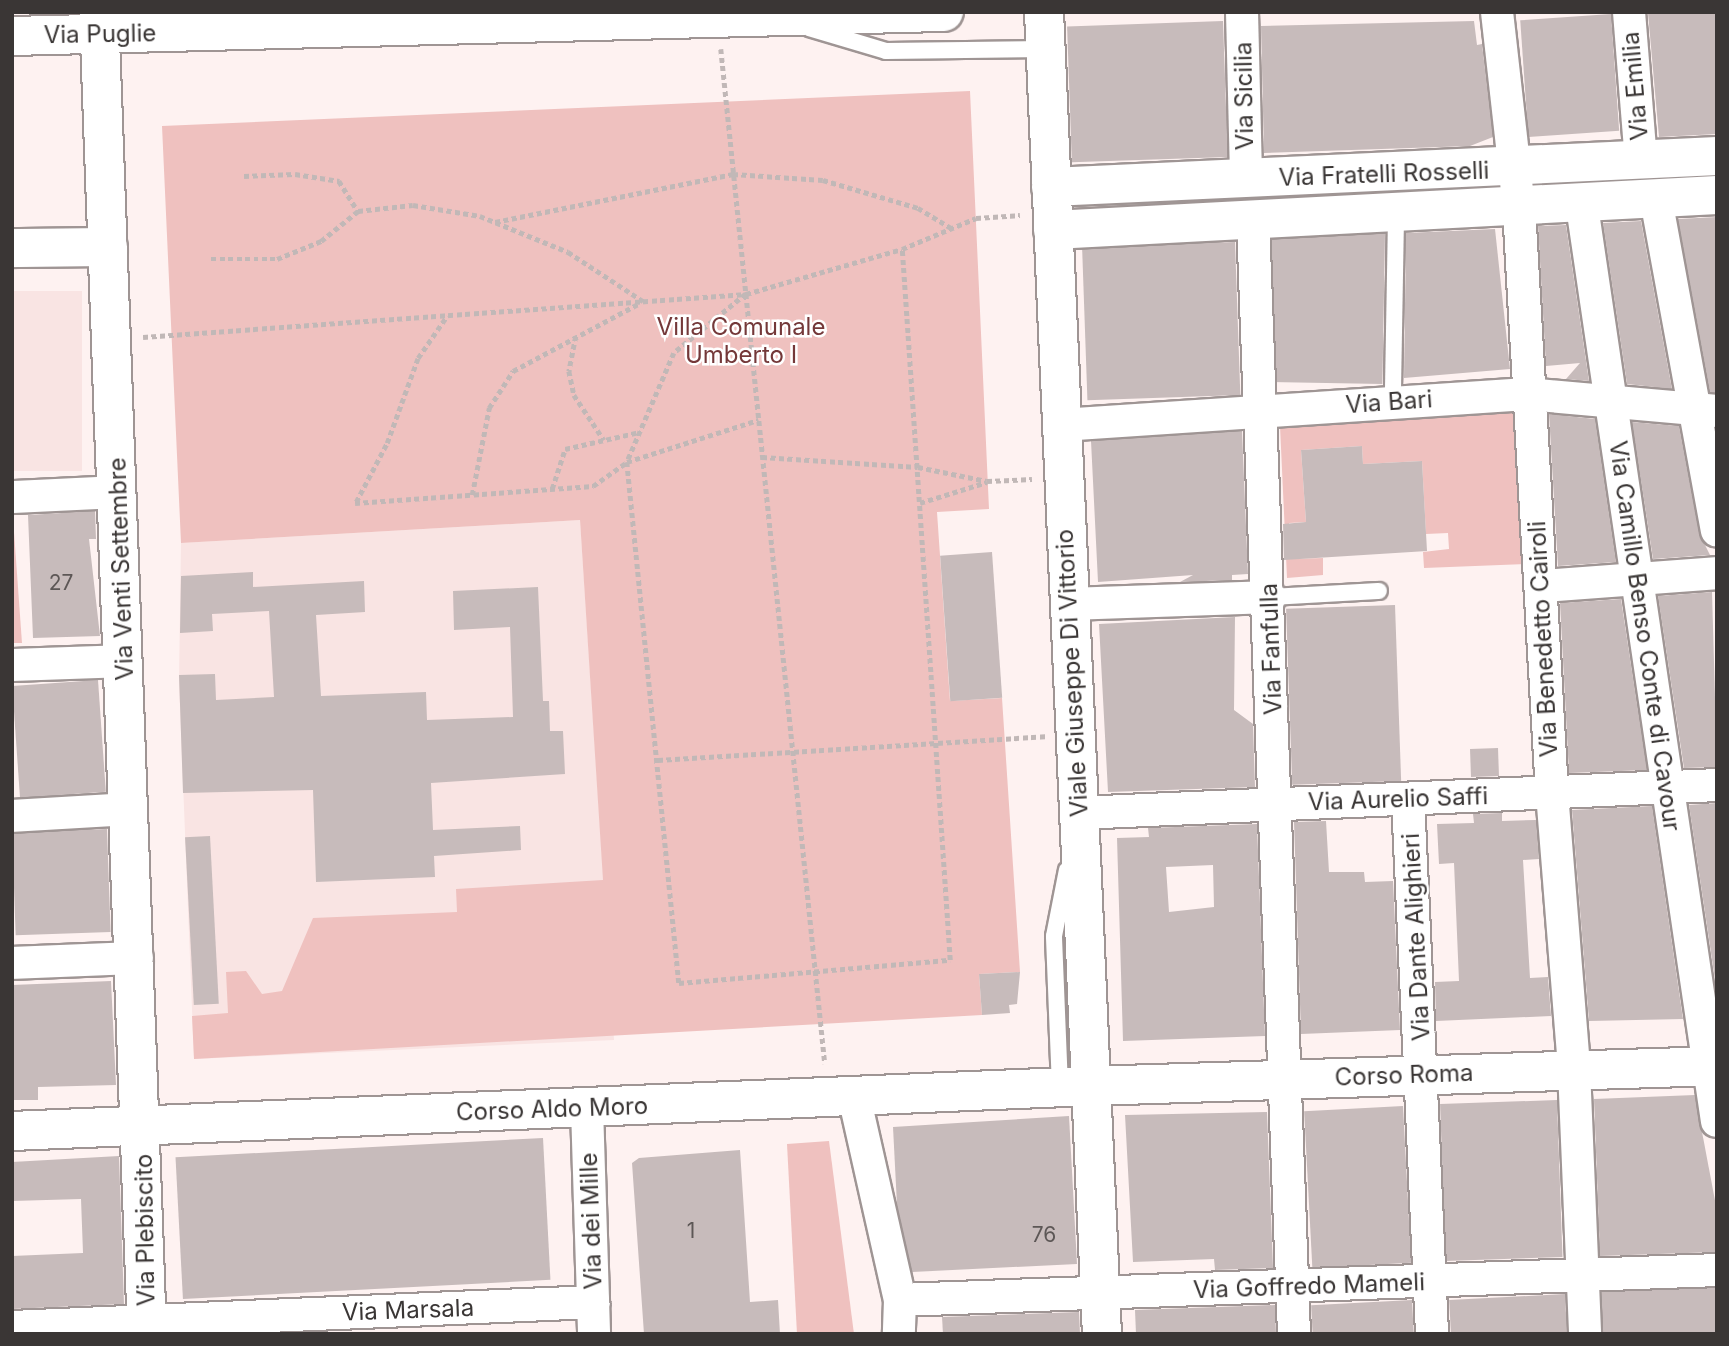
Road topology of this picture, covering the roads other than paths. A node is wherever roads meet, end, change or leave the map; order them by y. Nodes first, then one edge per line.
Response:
1 (944, 12) edge
2 (1242, 12) edge
3 (1497, 12) edge
4 (1629, 12) edge
5 (609, 17) edge
6 (769, 17) junction
7 (100, 23) edge
8 (1045, 31) edge
9 (12, 36) edge
10 (1717, 156) edge
11 (1641, 160) junction
12 (1515, 168) junction
13 (1246, 180) junction
14 (1717, 195) edge
15 (1656, 199) junction
16 (1582, 206) junction
17 (1519, 208) junction
18 (1052, 210) junction
19 (1396, 214) junction
20 (1253, 221) junction
21 (108, 247) junction
22 (12, 248) edge
23 (1393, 390) dead end
24 (1527, 394) junction
25 (1611, 400) junction
26 (1706, 409) edge
27 (1259, 411) junction
28 (1061, 425) junction
29 (118, 492) junction
30 (12, 496) edge
31 (1717, 530) edge
32 (1717, 573) edge
33 (1637, 578) junction
34 (1542, 586) junction
35 (1379, 591) dead end
36 (1270, 597) junction
37 (1070, 604) junction
38 (125, 661) junction
39 (12, 665) edge
40 (1717, 785) edge
41 (1667, 788) junction
42 (1552, 793) junction
43 (1408, 799) junction
44 (1276, 804) junction
45 (131, 809) junction
46 (1079, 813) junction
47 (12, 816) edge
48 (136, 958) junction
49 (12, 963) edge
50 (1712, 1066) edge
51 (1574, 1069) junction
52 (1424, 1074) junction
53 (1287, 1078) junction
54 (1075, 1086) junction
55 (841, 1096) junction
56 (587, 1108) junction
57 (1717, 1121) edge
58 (143, 1125) junction
59 (12, 1131) edge
60 (1717, 1269) edge
61 (1582, 1275) junction
62 (1430, 1281) junction
63 (1293, 1286) junction
64 (1100, 1294) junction
65 (900, 1300) junction
66 (593, 1302) junction
67 (466, 1321) edge
68 (147, 1326) edge
69 (12, 1327) edge
70 (594, 1334) edge
71 (899, 1334) edge
72 (1102, 1334) edge
73 (1294, 1334) edge
74 (1433, 1334) edge
75 (1585, 1334) edge

1 - 6 street, Via Puglie
2 - 13 street, Via Sicilia
3 - 12 street, Via Benedetto Cairoli
4 - 11 street, Via Emilia
5 - 6 street, Via Puglie
5 - 7 street, Via Puglie
6 - 8 lane
7 - 9 street, Via Puglie
7 - 21 street, Via Venti Settembre
8 - 18 street, Viale Giuseppe Di Vittorio
10 - 11 street, Via Fratelli Rosselli
11 - 12 street, Via Fratelli Rosselli
12 - 13 street, Via Fratelli Rosselli
12 - 17 street, Via Benedetto Cairoli
13 - 18 street, Via Fratelli Rosselli
14 - 15 street, Via Fratelli Rosselli
15 - 16 street, Via Fratelli Rosselli
15 - 26 street
16 - 17 street, Via Fratelli Rosselli
16 - 25 street, Via Camillo Benso Conte di Cavour
17 - 19 street, Via Fratelli Rosselli
17 - 24 street, Via Benedetto Cairoli
18 - 20 street, Via Fratelli Rosselli
18 - 28 street, Viale Giuseppe Di Vittorio
19 - 20 street, Via Fratelli Rosselli
19 - 23 lane
20 - 27 street, Via Fanfulla
21 - 22 street
21 - 29 street, Via Venti Settembre
24 - 25 street, Via Bari
24 - 27 street, Via Bari
24 - 34 street, Via Benedetto Cairoli
25 - 26 street, Via Bari
25 - 33 street, Via Camillo Benso Conte di Cavour
26 - 31 street
27 - 28 street, Via Bari
27 - 36 street, Via Fanfulla
28 - 37 street, Viale Giuseppe Di Vittorio
29 - 30 street
29 - 38 street, Via Venti Settembre
32 - 33 street
33 - 34 street
33 - 41 street, Via Camillo Benso Conte di Cavour
34 - 42 street, Via Benedetto Cairoli
35 - 36 lane
36 - 37 street
36 - 44 street, Via Fanfulla
37 - 46 street, Viale Giuseppe Di Vittorio
38 - 39 street
38 - 45 street, Via Venti Settembre
40 - 41 street, Via Aurelio Saffi
41 - 42 street, Via Aurelio Saffi
41 - 50 street, Via Camillo Benso Conte di Cavour
42 - 43 street, Via Aurelio Saffi
42 - 51 street, Via Benedetto Cairoli
43 - 44 street, Via Aurelio Saffi
43 - 52 street, Via Dante Alighieri
44 - 46 street, Via Aurelio Saffi
44 - 53 street, Via Fanfulla
45 - 47 street
45 - 48 street, Via Venti Settembre
46 - 54 street, Viale Giuseppe Di Vittorio
48 - 49 street
48 - 58 street, Via Venti Settembre
50 - 51 street, Corso Roma
50 - 57 street, Via Camillo Benso Conte di Cavour
51 - 52 street, Corso Roma
51 - 61 street, Via Benedetto Cairoli
52 - 53 street, Corso Roma
52 - 62 street, Via Dante Alighieri
53 - 54 street, Corso Roma
53 - 63 street, Via Fanfulla
54 - 55 street, Corso Aldo Moro
54 - 64 street, Viale Giuseppe Di Vittorio
55 - 56 street, Corso Aldo Moro
55 - 65 street
56 - 58 street, Corso Aldo Moro
56 - 66 street, Via dei Mille
58 - 59 street, Corso Aldo Moro
58 - 68 street, Via Plebiscito
60 - 61 street, Via Goffredo Mameli
61 - 62 street, Via Goffredo Mameli
61 - 75 street, Via Benedetto Cairoli
62 - 63 street, Via Goffredo Mameli
62 - 74 street, Via Dante Alighieri
63 - 64 street, Via Goffredo Mameli
63 - 73 street, Via Fanfulla
64 - 65 street, Via Goffredo Mameli
64 - 72 street, Viale Giuseppe Di Vittorio
65 - 71 street
66 - 67 street, Via Marsala
66 - 70 street, Via dei Mille
67 - 68 street, Via Marsala
68 - 69 street, Via Marsala

